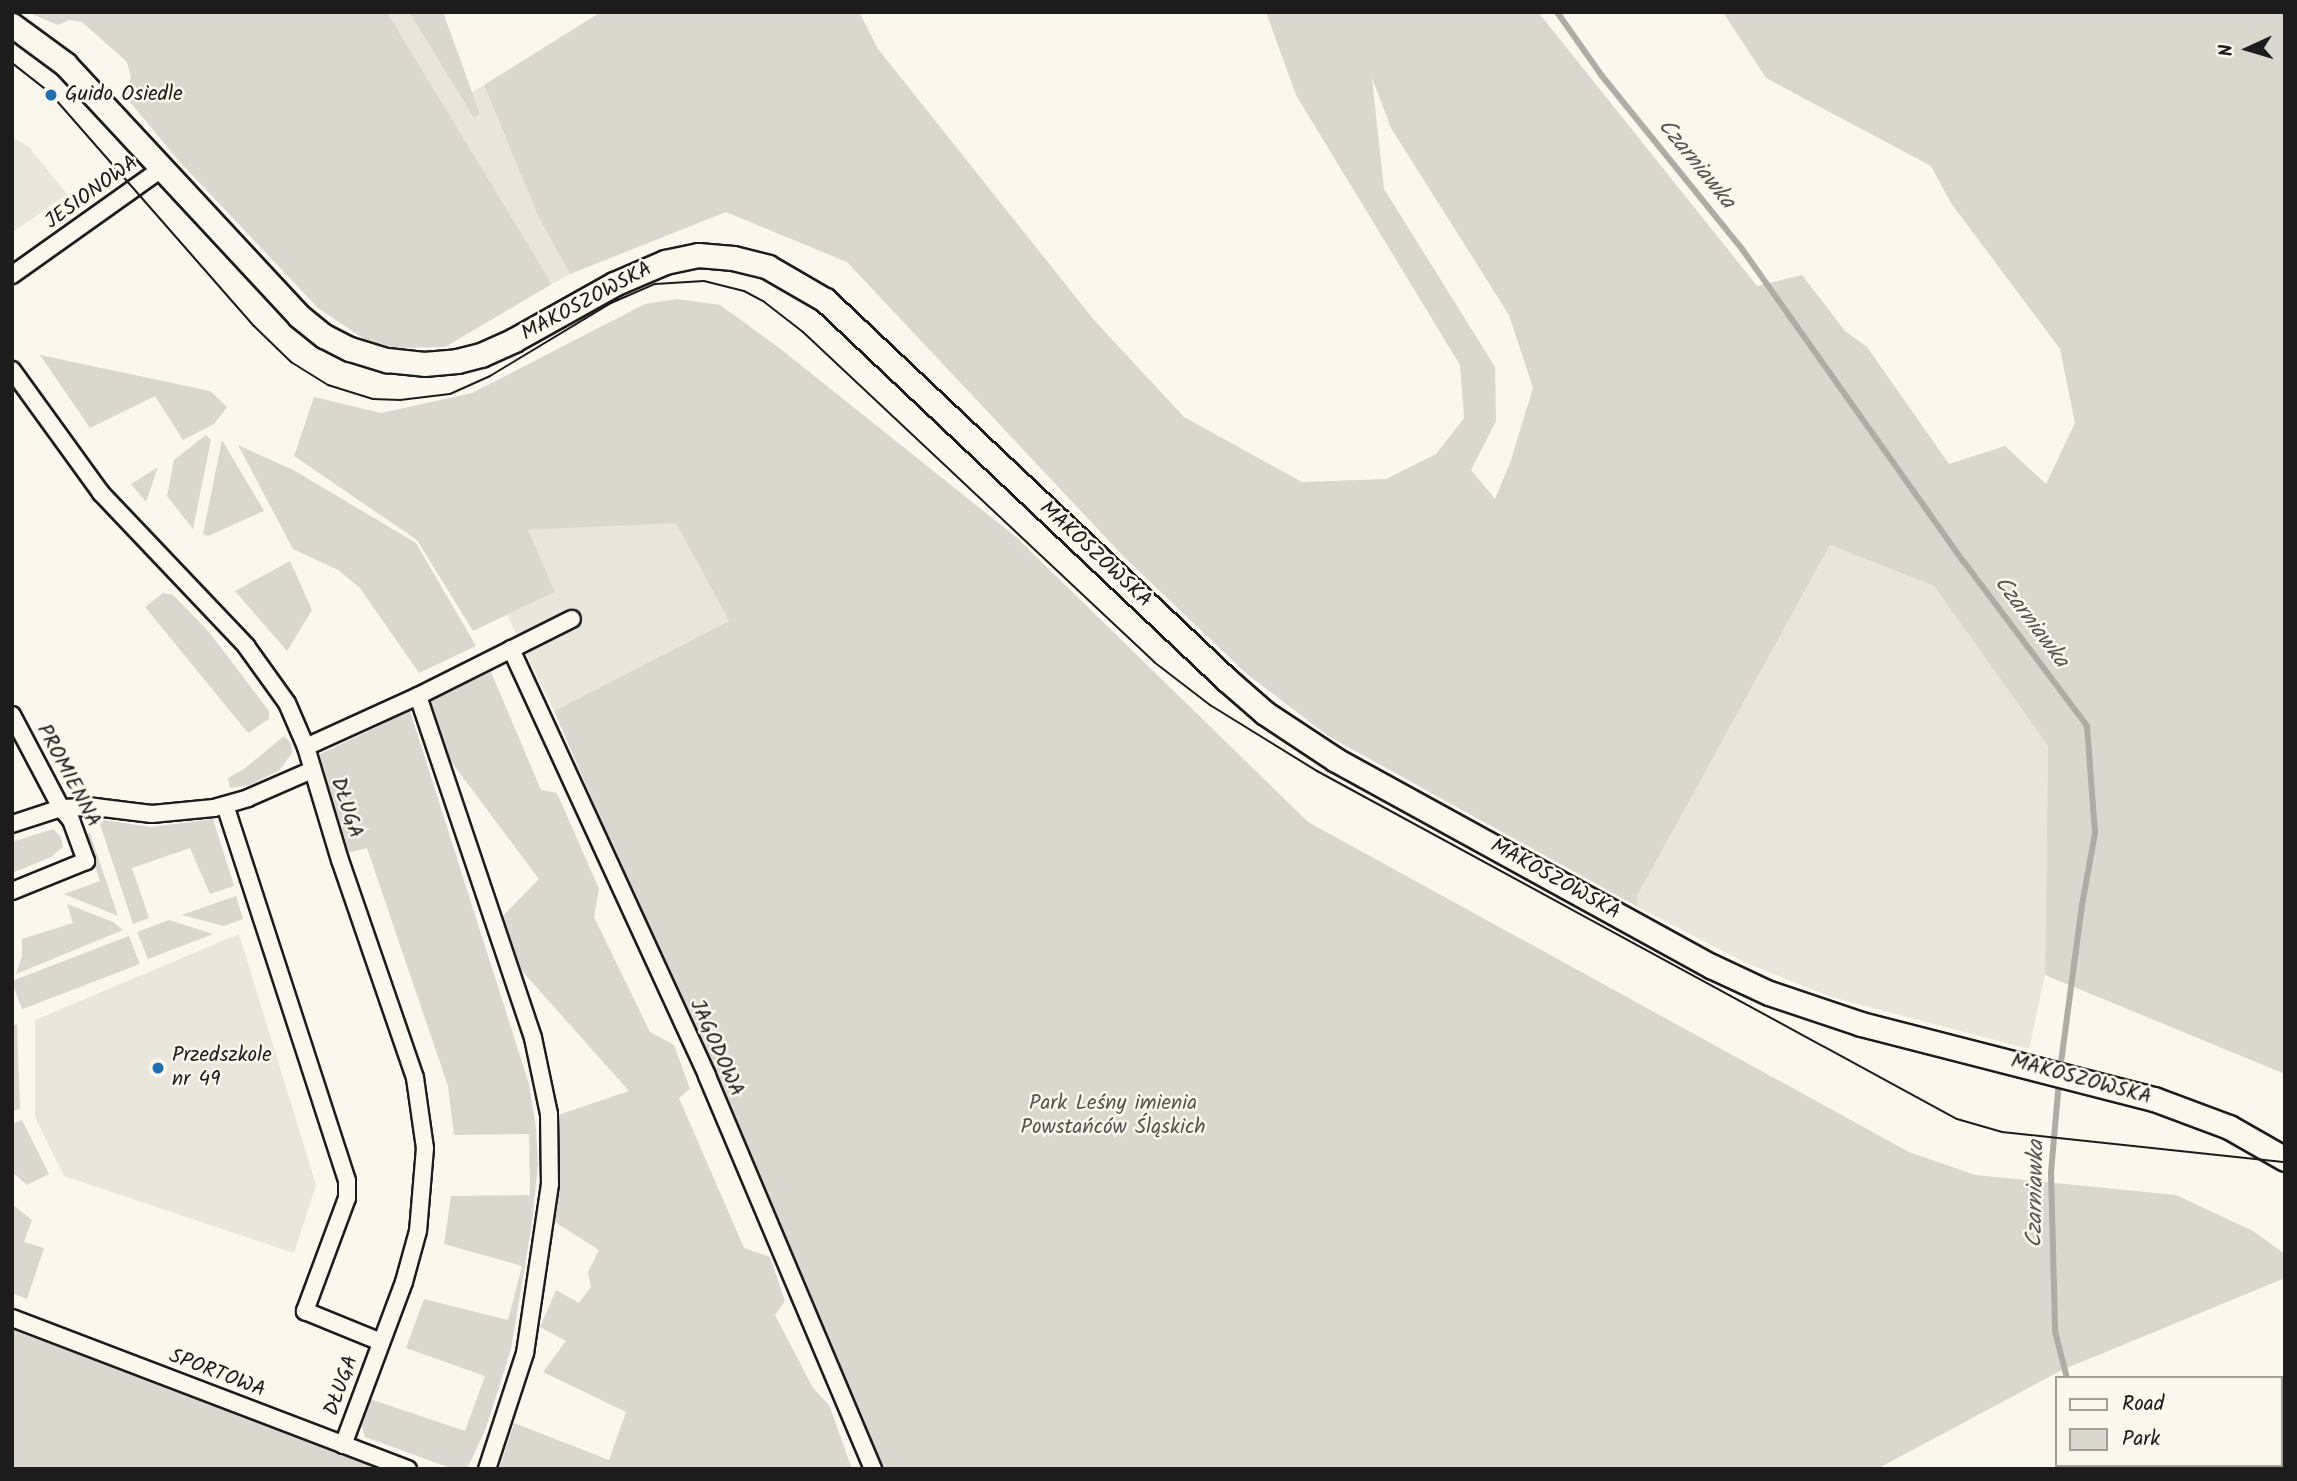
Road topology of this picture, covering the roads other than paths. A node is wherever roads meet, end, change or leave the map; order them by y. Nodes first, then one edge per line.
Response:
1 (12, 25) edge
2 (161, 169) junction
3 (12, 275) edge
4 (12, 370) edge
5 (572, 619) dead end
6 (511, 649) junction
7 (418, 696) junction
8 (12, 715) edge
9 (306, 747) junction
10 (312, 770) junction
11 (225, 805) junction
12 (61, 808) junction
13 (12, 824) edge
14 (12, 891) edge
15 (2285, 1159) edge
16 (12, 1318) edge
17 (381, 1342) junction
18 (343, 1445) junction
19 (408, 1469) edge
20 (488, 1469) edge
21 (873, 1469) edge

1 - 2 main road, MAKOSZOWSKA
2 - 3 street, JESIONOWA
2 - 15 main road, MAKOSZOWSKA
4 - 9 street, DŁUGA
5 - 6 street
6 - 7 street
6 - 21 street, JAGODOWA
7 - 9 street
7 - 20 street
8 - 12 street, PROMIENNA
9 - 10 street, DŁUGA
10 - 11 street
10 - 17 street, DŁUGA
11 - 12 street
11 - 17 street, DŁUGA
12 - 13 street
12 - 14 street, PROMIENNA
16 - 18 street, SPORTOWA
17 - 18 street, DŁUGA
18 - 19 street, SPORTOWA

